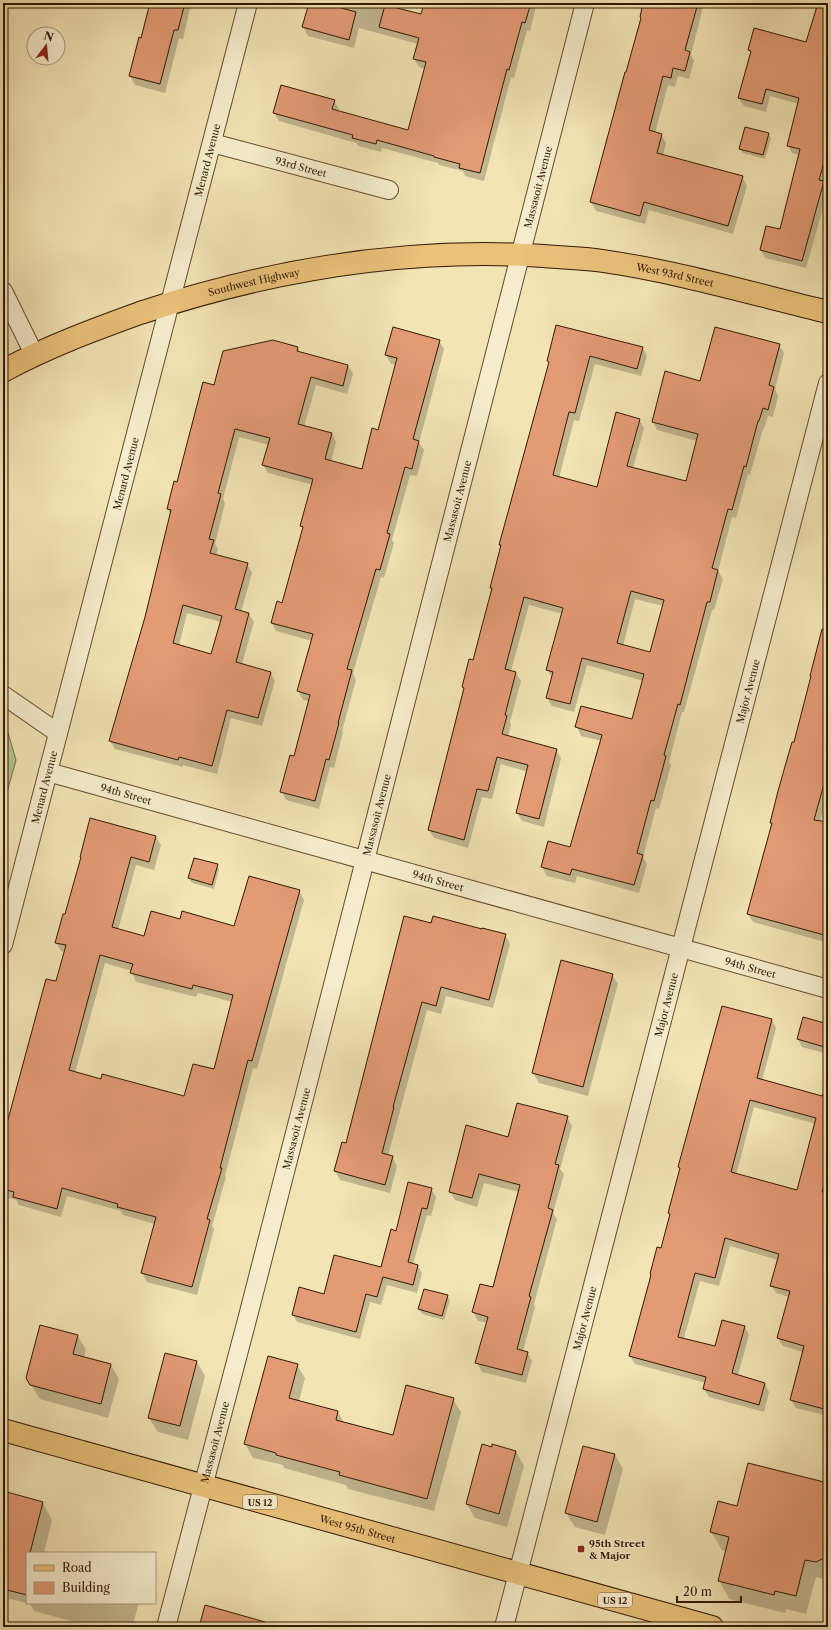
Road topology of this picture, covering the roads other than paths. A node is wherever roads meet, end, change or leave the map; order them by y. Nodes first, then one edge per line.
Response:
1 (248, 3) edge
2 (585, 3) edge
3 (212, 143) junction
4 (389, 190) dead end
5 (520, 255) junction
6 (3, 291) edge
7 (170, 303) junction
8 (828, 312) edge
9 (34, 354) junction
10 (3, 372) edge
11 (828, 383) edge
12 (3, 695) edge
13 (58, 733) junction
14 (48, 772) junction
15 (364, 859) junction
16 (3, 945) edge
17 (681, 950) junction
18 (828, 990) edge
19 (3, 1430) edge
20 (202, 1486) junction
21 (517, 1573) junction
22 (166, 1627) edge
23 (504, 1627) edge
24 (712, 1627) edge

1 - 3 street, Menard Avenue
2 - 5 street, Massasoit Avenue
3 - 4 street, 93rd Street
3 - 7 street, Menard Avenue
5 - 7 main road, Southwest Highway
5 - 8 main road, West 93rd Street
5 - 15 street, Massasoit Avenue
6 - 9 street
7 - 9 main road, Southwest Highway
7 - 13 street, Menard Avenue
9 - 10 main road, Southwest Highway
11 - 17 street, Major Avenue
12 - 13 street
13 - 14 street, Menard Avenue
14 - 15 street, 94th Street
14 - 16 street, Menard Avenue
15 - 17 street, 94th Street
15 - 20 street, Massasoit Avenue
17 - 18 street, 94th Street
17 - 21 street, Major Avenue
19 - 20 main road, West 95th Street / US 12
20 - 21 main road, West 95th Street / US 12
20 - 22 street, Massasoit Avenue
21 - 23 street, Major Avenue
21 - 24 main road, West 95th Street / US 12

